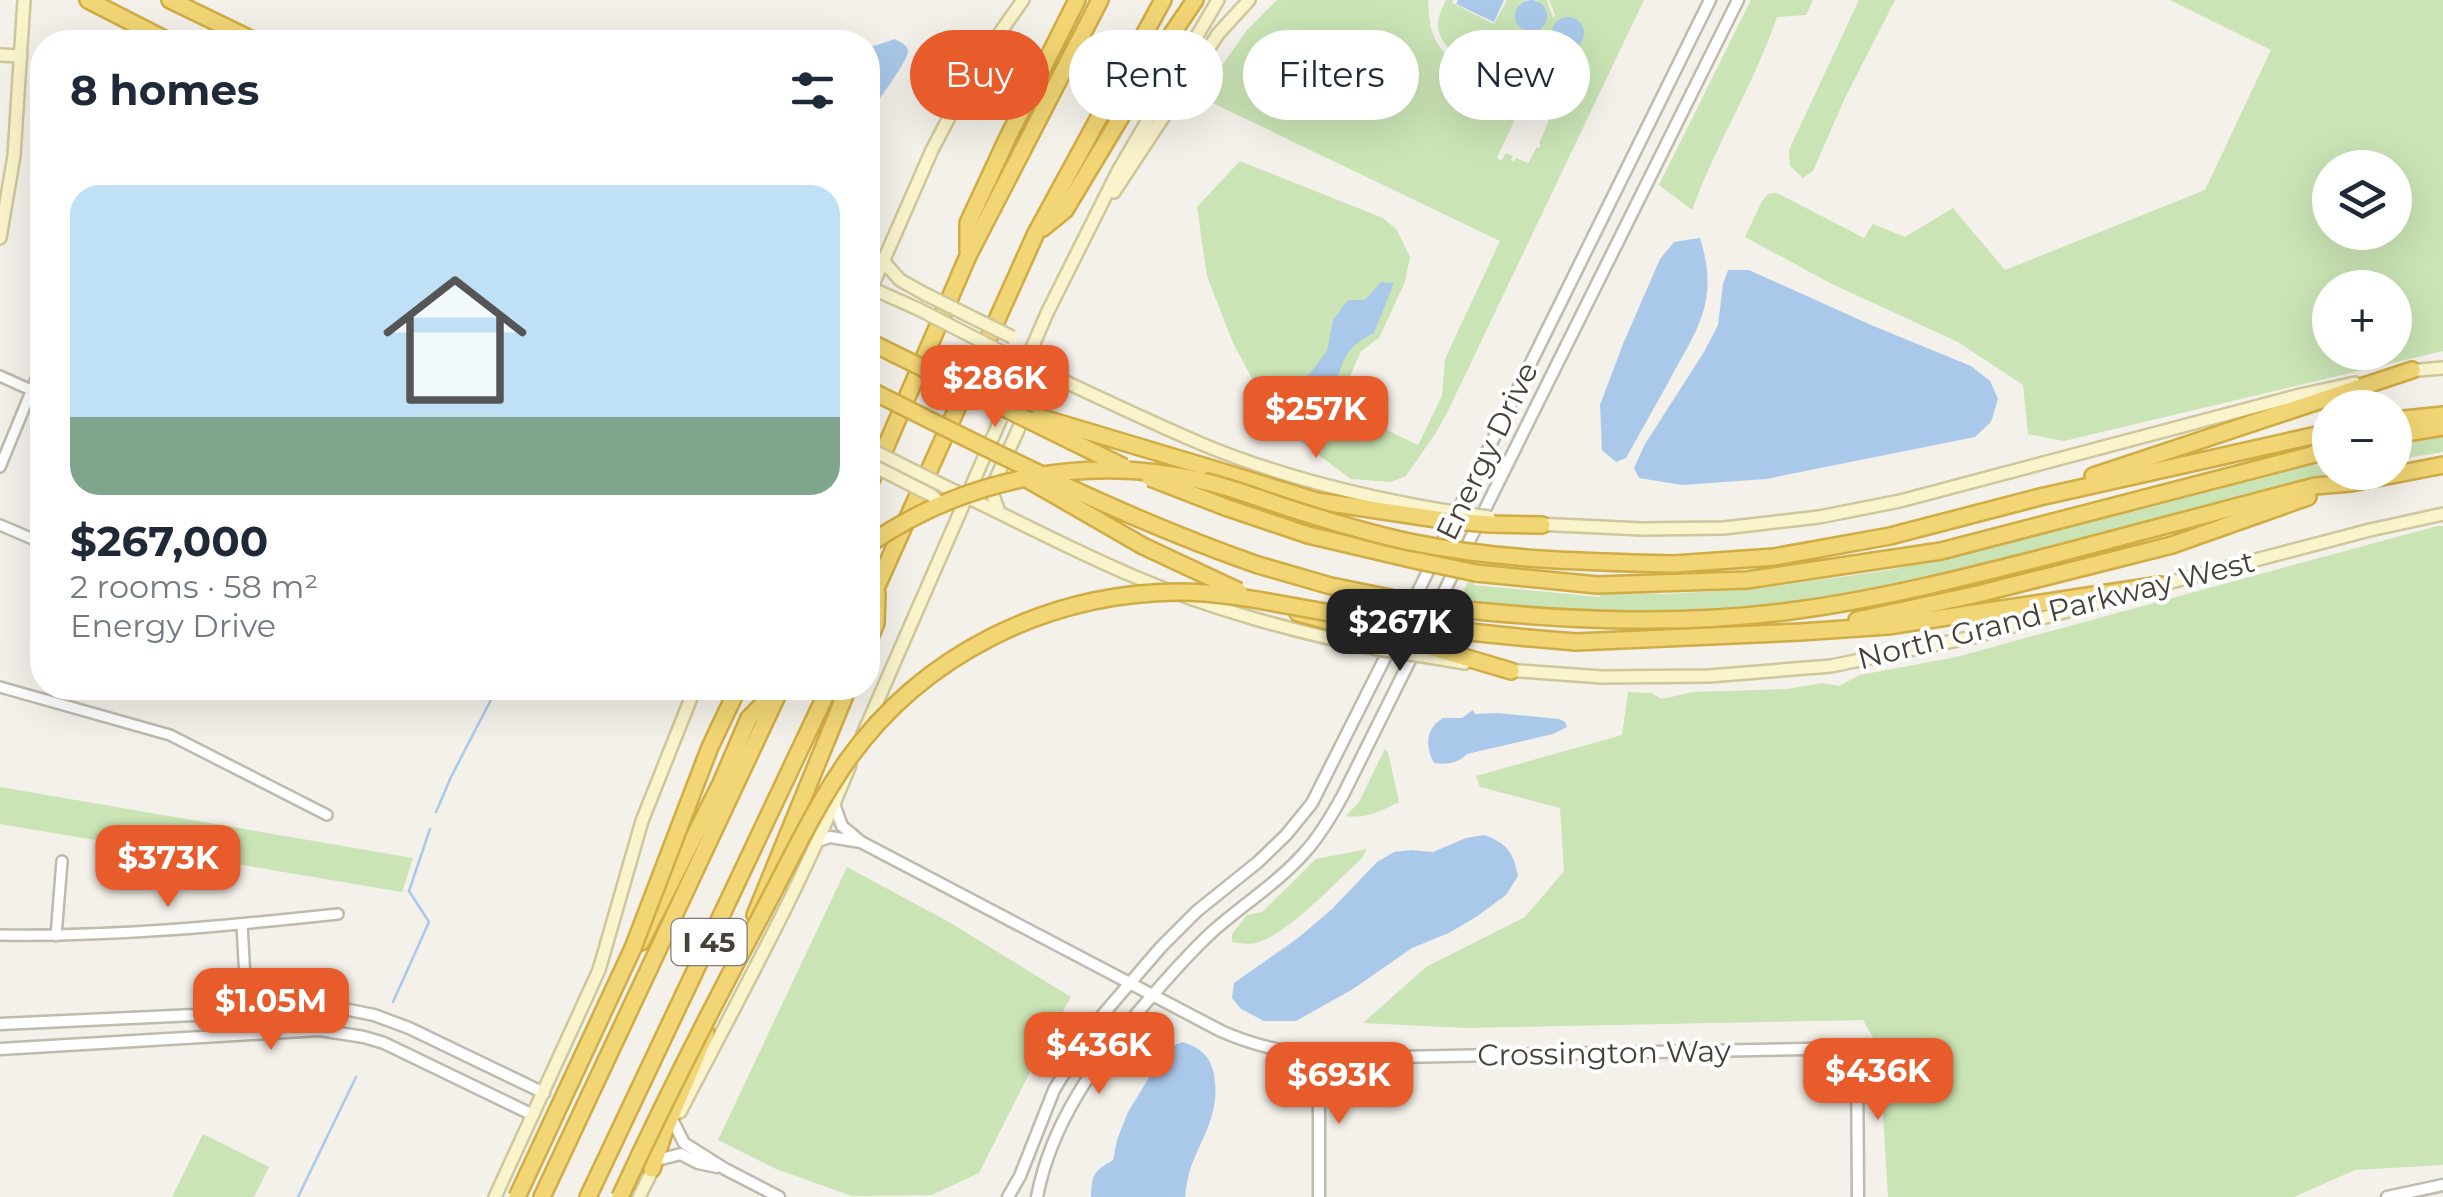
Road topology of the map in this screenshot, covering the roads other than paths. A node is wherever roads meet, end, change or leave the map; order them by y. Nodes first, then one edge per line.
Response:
1 (24, 0) edge
2 (88, 0) edge
3 (170, 0) edge
4 (1023, 0) edge
5 (1077, 0) edge
6 (1100, 0) edge
7 (1162, 0) edge
8 (1195, 0) edge
9 (1218, 0) edge
10 (1249, 0) edge
11 (1710, 0) edge
12 (1738, 0) edge
13 (229, 29) joint
14 (144, 30) edge
15 (232, 30) edge
16 (0, 55) edge
17 (20, 56) junction
18 (1625, 170) junction
19 (1648, 182) junction
20 (1036, 234) junction
21 (1084, 236) junction
22 (0, 238) edge
23 (968, 256) junction
24 (883, 261) junction
25 (880, 267) edge
26 (880, 294) edge
27 (1038, 333) junction
28 (880, 346) edge
29 (1026, 363) junction
30 (2443, 368) edge
31 (2412, 370) junction
32 (0, 376) edge
33 (1062, 380) junction
34 (30, 389) edge
35 (880, 395) edge
36 (30, 409) edge
37 (1006, 409) junction
38 (2443, 415) edge
39 (2412, 418) edge
40 (936, 424) junction
41 (2443, 427) edge
42 (2412, 433) edge
43 (2312, 436) edge
44 (880, 454) edge
45 (2312, 455) edge
46 (880, 460) edge
47 (2443, 465) edge
48 (0, 467) edge
49 (880, 469) edge
50 (2412, 471) edge
51 (2312, 487) edge
52 (2327, 490) edge
53 (965, 496) junction
54 (2040, 497) junction
55 (999, 512) junction
56 (2443, 514) edge
57 (1445, 515) junction
58 (0, 525) edge
59 (1542, 525) joint
60 (952, 526) junction
61 (30, 537) edge
62 (880, 538) edge
63 (880, 581) edge
64 (2160, 585) junction
65 (1800, 632) junction
66 (1380, 642) junction
67 (1511, 671) joint
68 (0, 687) edge
69 (30, 695) edge
70 (880, 696) edge
71 (46, 700) edge
72 (690, 700) edge
73 (732, 700) edge
74 (768, 700) edge
75 (774, 700) edge
76 (823, 700) edge
77 (843, 700) edge
78 (878, 700) edge
79 (1321, 784) junction
80 (1343, 795) junction
81 (834, 804) junction
82 (327, 815) dead end
83 (818, 841) junction
84 (861, 842) junction
85 (62, 861) dead end
86 (338, 914) dead end
87 (242, 924) junction
88 (0, 935) edge
89 (56, 936) junction
90 (1131, 984) junction
91 (1153, 995) junction
92 (246, 1008) junction
93 (101, 1020) junction
94 (0, 1024) edge
95 (248, 1034) junction
96 (101, 1043) junction
97 (0, 1049) edge
98 (1318, 1057) junction
99 (544, 1094) junction
100 (533, 1115) junction
101 (674, 1123) junction
102 (550, 1126) junction
103 (655, 1165) junction
104 (725, 1169) junction
105 (2443, 1185) edge
106 (495, 1197) edge
107 (516, 1197) edge
108 (542, 1197) edge
109 (588, 1197) edge
110 (620, 1197) edge
111 (639, 1197) edge
112 (779, 1197) edge
113 (1008, 1197) edge
114 (1037, 1197) edge
115 (1320, 1197) edge
116 (1858, 1197) edge
117 (2387, 1197) edge

1 - 17 main road
2 - 14 highway
3 - 13 highway
4 - 24 main road
5 - 23 highway
6 - 23 highway
7 - 20 highway
8 - 20 highway
9 - 21 main road
10 - 21 main road
11 - 18 street, Energy Drive
12 - 19 street, Energy Drive
13 - 15 highway
16 - 17 main road
17 - 22 main road
18 - 19 street
18 - 79 street, Energy Drive
19 - 80 street, Energy Drive
20 - 63 highway
21 - 27 main road
23 - 46 highway
24 - 25 main road
24 - 27 main road, bridge
26 - 29 main road, bridge
27 - 29 main road
28 - 37 highway, bridge
29 - 33 main road
29 - 53 main road
30 - 31 main road
31 - 54 highway
31 - 59 main road
32 - 34 street
33 - 55 main road
33 - 57 main road
35 - 40 highway, bridge
36 - 48 street
37 - 45 highway, bridge
37 - 57 highway, bridge
38 - 39 highway
40 - 51 highway, North Grand Parkway West, bridge
40 - 66 highway, bridge
41 - 42 highway
43 - 54 highway
44 - 53 main road, bridge
47 - 50 highway, North Grand Parkway West
49 - 60 main road, bridge
52 - 65 highway
53 - 55 main road
53 - 60 main road
54 - 62 highway, bridge
55 - 66 main road
56 - 64 main road, North Grand Parkway West
57 - 59 highway, bridge
58 - 61 street
60 - 70 main road
64 - 65 highway
64 - 67 main road, North Grand Parkway West
65 - 110 highway, bridge
66 - 67 highway, bridge
68 - 69 street
71 - 82 street
72 - 99 main road
73 - 102 highway, bridge
74 - 102 highway
75 - 108 highway, I 45
76 - 109 highway, I 45
77 - 103 highway
78 - 81 main road
79 - 80 street
79 - 90 street, Energy Drive
80 - 91 street, Energy Drive
81 - 83 main road
81 - 84 street, Crossington Way
83 - 84 street, Crossington Way
83 - 101 main road
84 - 90 street, Crossington Way
85 - 89 street
86 - 87 street
87 - 89 street
87 - 92 street
88 - 89 street
90 - 91 street, Crossington Way
90 - 113 street, Energy Drive
91 - 98 street, Crossington Way
91 - 114 street, Energy Drive
92 - 93 street
92 - 95 street
92 - 99 street
93 - 94 street
93 - 96 street
95 - 96 street
95 - 100 street
96 - 97 street
98 - 115 street
98 - 116 street, Crossington Way
99 - 100 main road
100 - 106 main road
101 - 103 main road
101 - 104 street
102 - 107 highway, bridge
103 - 104 street
103 - 111 main road
104 - 112 street
105 - 117 street

